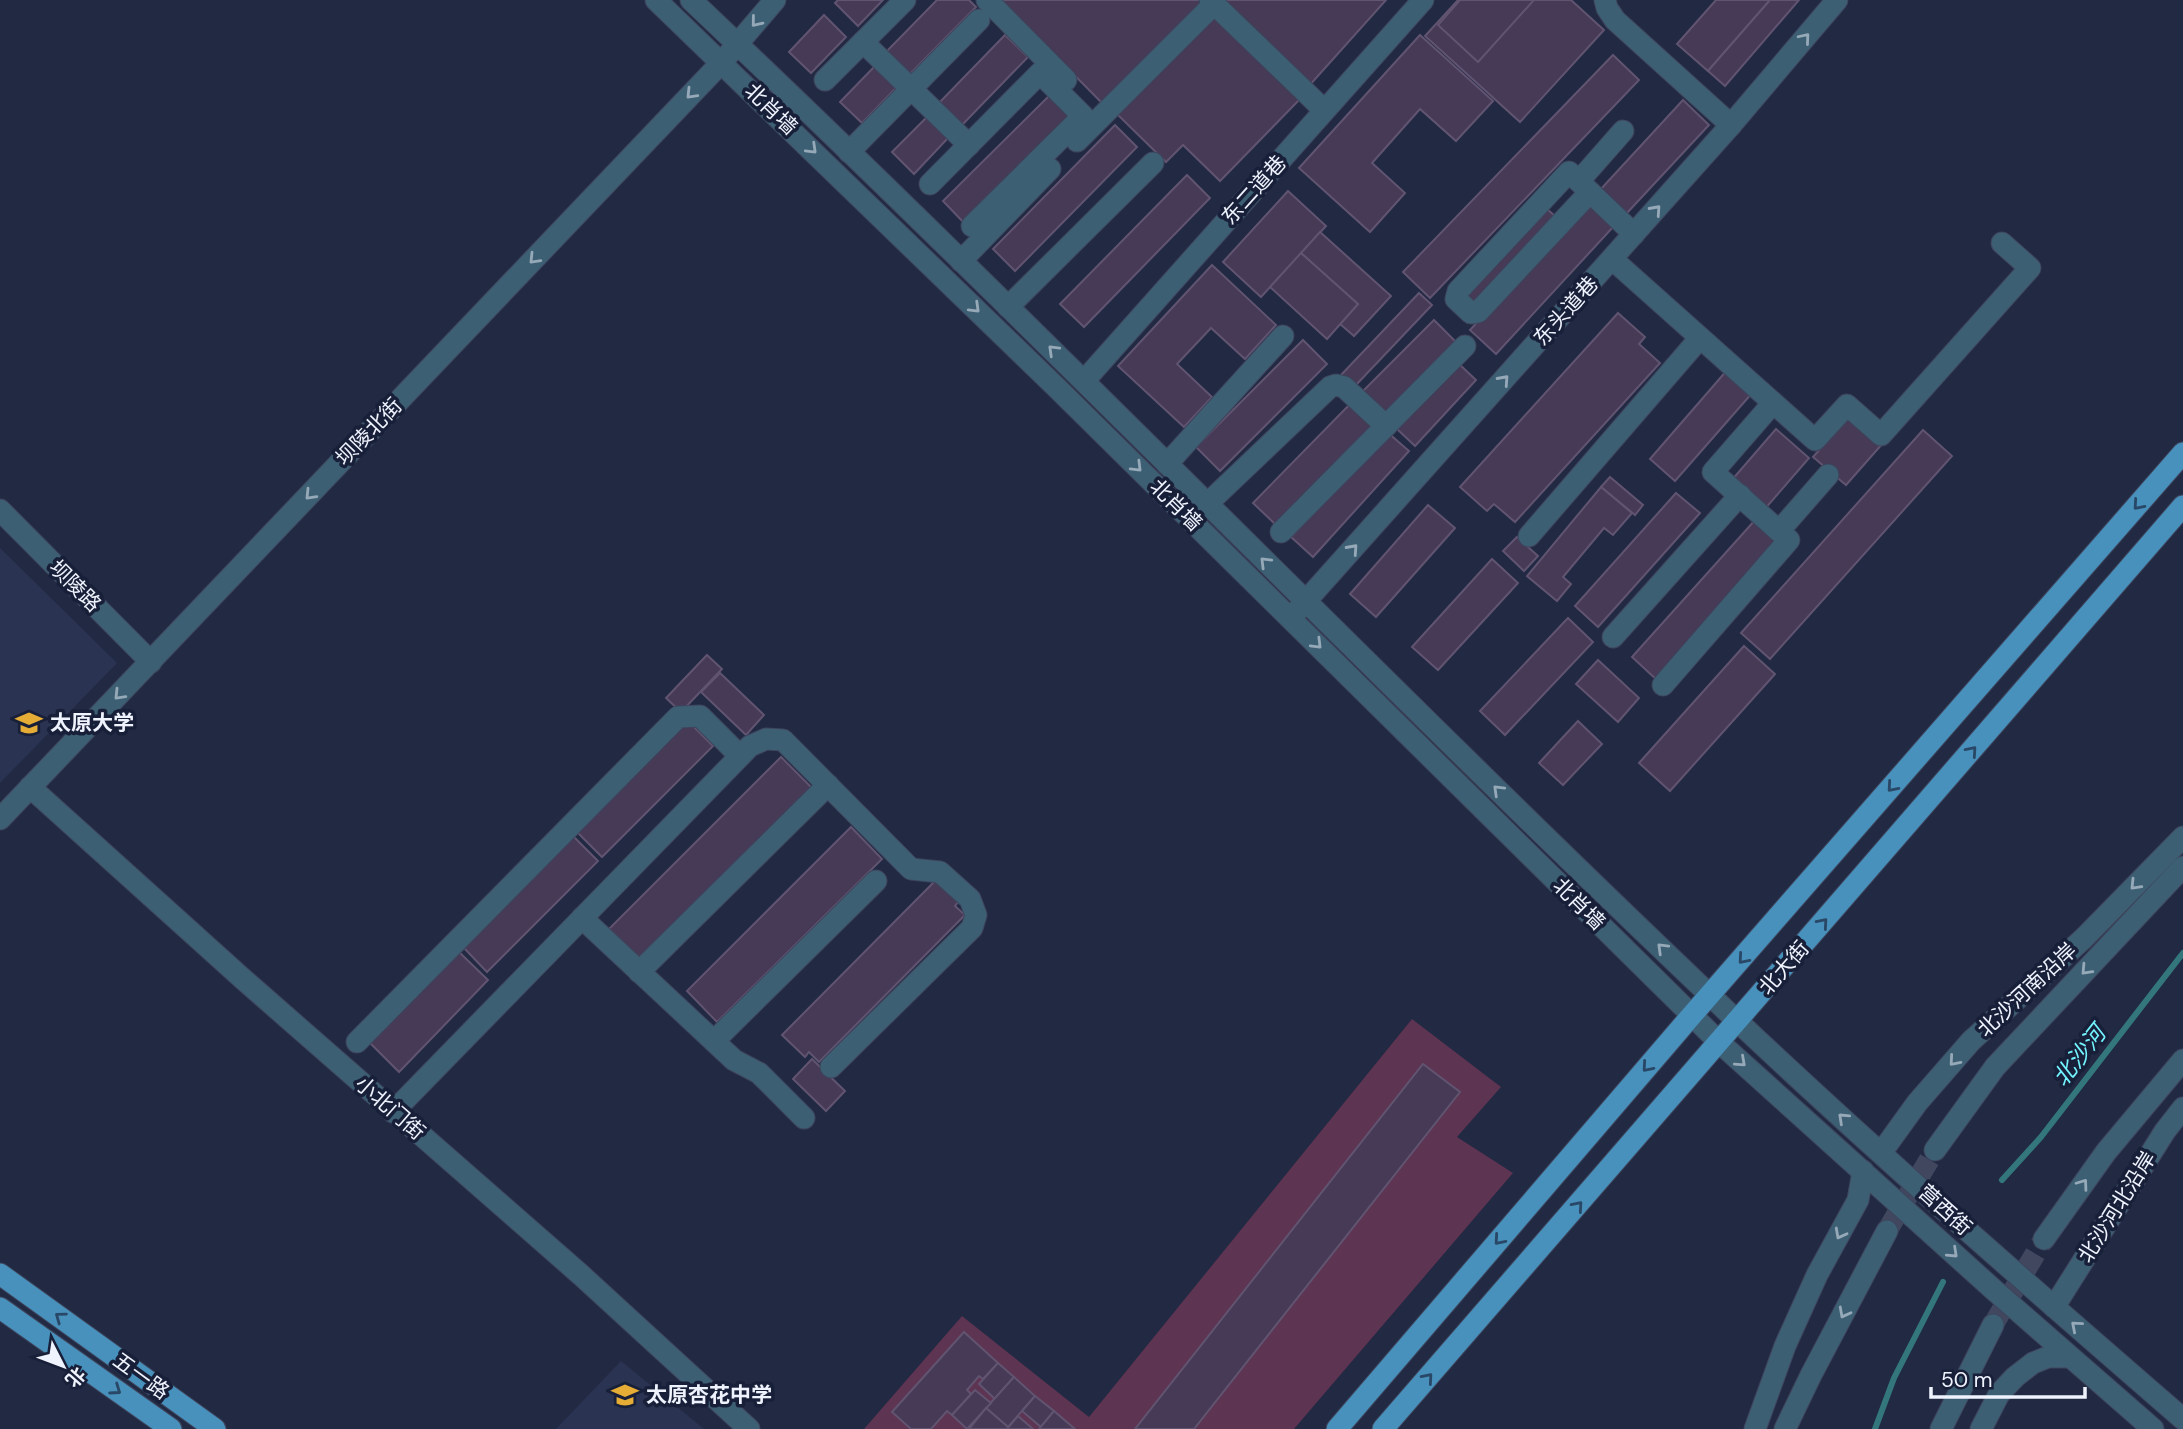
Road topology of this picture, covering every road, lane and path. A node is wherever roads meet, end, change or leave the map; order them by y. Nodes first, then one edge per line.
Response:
1 (656, 0) edge
2 (691, 0) edge
3 (775, 0) edge
4 (905, 0) edge
5 (1409, 0) edge
6 (1423, 0) edge
7 (1605, 0) edge
8 (1837, 0) edge
9 (1212, 2) edge
10 (983, 10) edge
11 (863, 42) junction
12 (738, 45) junction
13 (722, 62) junction
14 (825, 80) dead end
15 (912, 89) junction
16 (1320, 106) junction
17 (1102, 116) junction
18 (1731, 125) junction
19 (1623, 131) dead end
20 (969, 145) junction
21 (849, 152) junction
22 (1153, 163) dead end
23 (930, 184) dead end
24 (1585, 187) junction
25 (972, 226) dead end
26 (1634, 234) junction
27 (2002, 243) dead end
28 (1612, 259) junction
29 (961, 261) junction
30 (1008, 307) junction
31 (1283, 336) dead end
32 (1700, 338) junction
33 (1465, 346) dead end
34 (1080, 377) junction
35 (1773, 403) junction
36 (1386, 426) junction
37 (2183, 453) edge
38 (1167, 464) junction
39 (1828, 475) dead end
40 (1740, 495) junction
41 (1207, 505) junction
42 (2183, 506) edge
43 (0, 510) edge
44 (1779, 531) junction
45 (1281, 532) dead end
46 (1529, 536) dead end
47 (1305, 602) junction
48 (1291, 618) junction
49 (1613, 638) dead end
50 (150, 662) junction
51 (1663, 685) dead end
52 (740, 756) junction
53 (828, 785) junction
54 (30, 787) junction
55 (0, 819) edge
56 (2183, 837) edge
57 (2183, 867) edge
58 (876, 881) dead end
59 (582, 918) junction
60 (639, 972) junction
61 (1711, 996) junction
62 (1692, 1015) junction
63 (1738, 1021) junction
64 (714, 1041) junction
65 (357, 1042) dead end
66 (1720, 1042) junction
67 (2183, 1060) edge
68 (831, 1067) dead end
69 (2183, 1108) edge
70 (393, 1112) junction
71 (804, 1118) dead end
72 (1935, 1150) tunnel mouth
73 (1881, 1153) junction
74 (1863, 1171) junction
75 (1887, 1231) tunnel mouth
76 (2044, 1239) tunnel mouth
77 (0, 1274) edge
78 (2054, 1307) junction
79 (0, 1308) edge
80 (1993, 1325) tunnel mouth
81 (2070, 1357) junction
82 (2183, 1419) edge
83 (171, 1429) edge
84 (215, 1429) edge
85 (750, 1429) edge
86 (1337, 1429) edge
87 (1383, 1429) edge
88 (1755, 1429) edge
89 (1785, 1429) edge
90 (1941, 1429) edge
91 (1981, 1429) edge
92 (2153, 1429) edge

1 - 13 street, 北肖墙
2 - 12 street, 营西街
3 -> 12 street, 坝陵北街
4 - 11 street
5 - 16 street, 东二道巷
6 - 16 street, 东二道巷
7 - 18 street
18 -> 8 street, 东头道巷
9 - 16 street
9 - 17 street
10 - 15 street
10 - 17 street
11 - 14 street
11 - 15 street
12 - 13 street, 坝陵北街
12 - 21 street, 营西街
13 -> 48 street, 北肖墙
13 -> 50 street, 坝陵北街
15 - 20 street
15 - 21 street
16 - 34 street, 东二道巷
17 - 29 street
26 -> 18 street, 东头道巷
19 - 24 street
20 - 23 street
20 - 25 street
21 - 29 street, 营西街
22 - 30 street
24 - 24 street
24 - 26 street
26 - 28 street, 东头道巷
27 - 35 street
28 - 32 street
47 -> 28 street, 东头道巷
29 - 30 street, 营西街
34 -> 30 street, 营西街
31 - 38 street
32 - 35 street
32 - 46 street
33 - 36 street
34 - 38 street, 营西街
35 - 40 street
36 - 41 street
36 - 45 street
37 -> 61 main road
38 - 41 street, 营西街
39 - 44 street
40 - 44 street
40 - 49 street
47 -> 41 street, 营西街
63 -> 42 main road, 北大街
43 - 50 street, 坝陵路
44 - 51 street
47 - 48 street, 东头道巷
61 -> 47 street, 营西街
48 -> 62 street, 北肖墙
50 -> 54 street, 坝陵北街
52 - 53 street
52 - 59 street
52 - 65 street
53 - 60 street
53 - 68 street
54 - 55 street, 坝陵北街
54 - 70 street, 小北门街
56 -> 73 street, 北沙河南沿岸
57 -> 72 street, 北沙河南沿岸
58 - 64 street
59 - 60 street
59 - 70 street
60 - 64 street
61 - 62 main road
61 - 63 street, 营西街
62 - 66 street, 营西街
62 -> 86 main road
63 - 66 main road, 北大街
73 -> 63 street, 营西街
64 - 71 street
66 -> 74 street, 营西街
87 -> 66 main road, 北大街
76 -> 67 street, 北沙河北沿岸
69 - 78 street, 北沙河北沿岸
70 - 85 street, 小北门街
73 - 78 street, 营西街
74 -> 81 street, 营西街
74 -> 88 street
75 -> 89 street
84 -> 77 main road, 五一路
82 -> 78 street, 营西街
79 -> 83 main road, 五一路
80 - 90 street
81 - 91 street
81 - 92 street, 营西街

